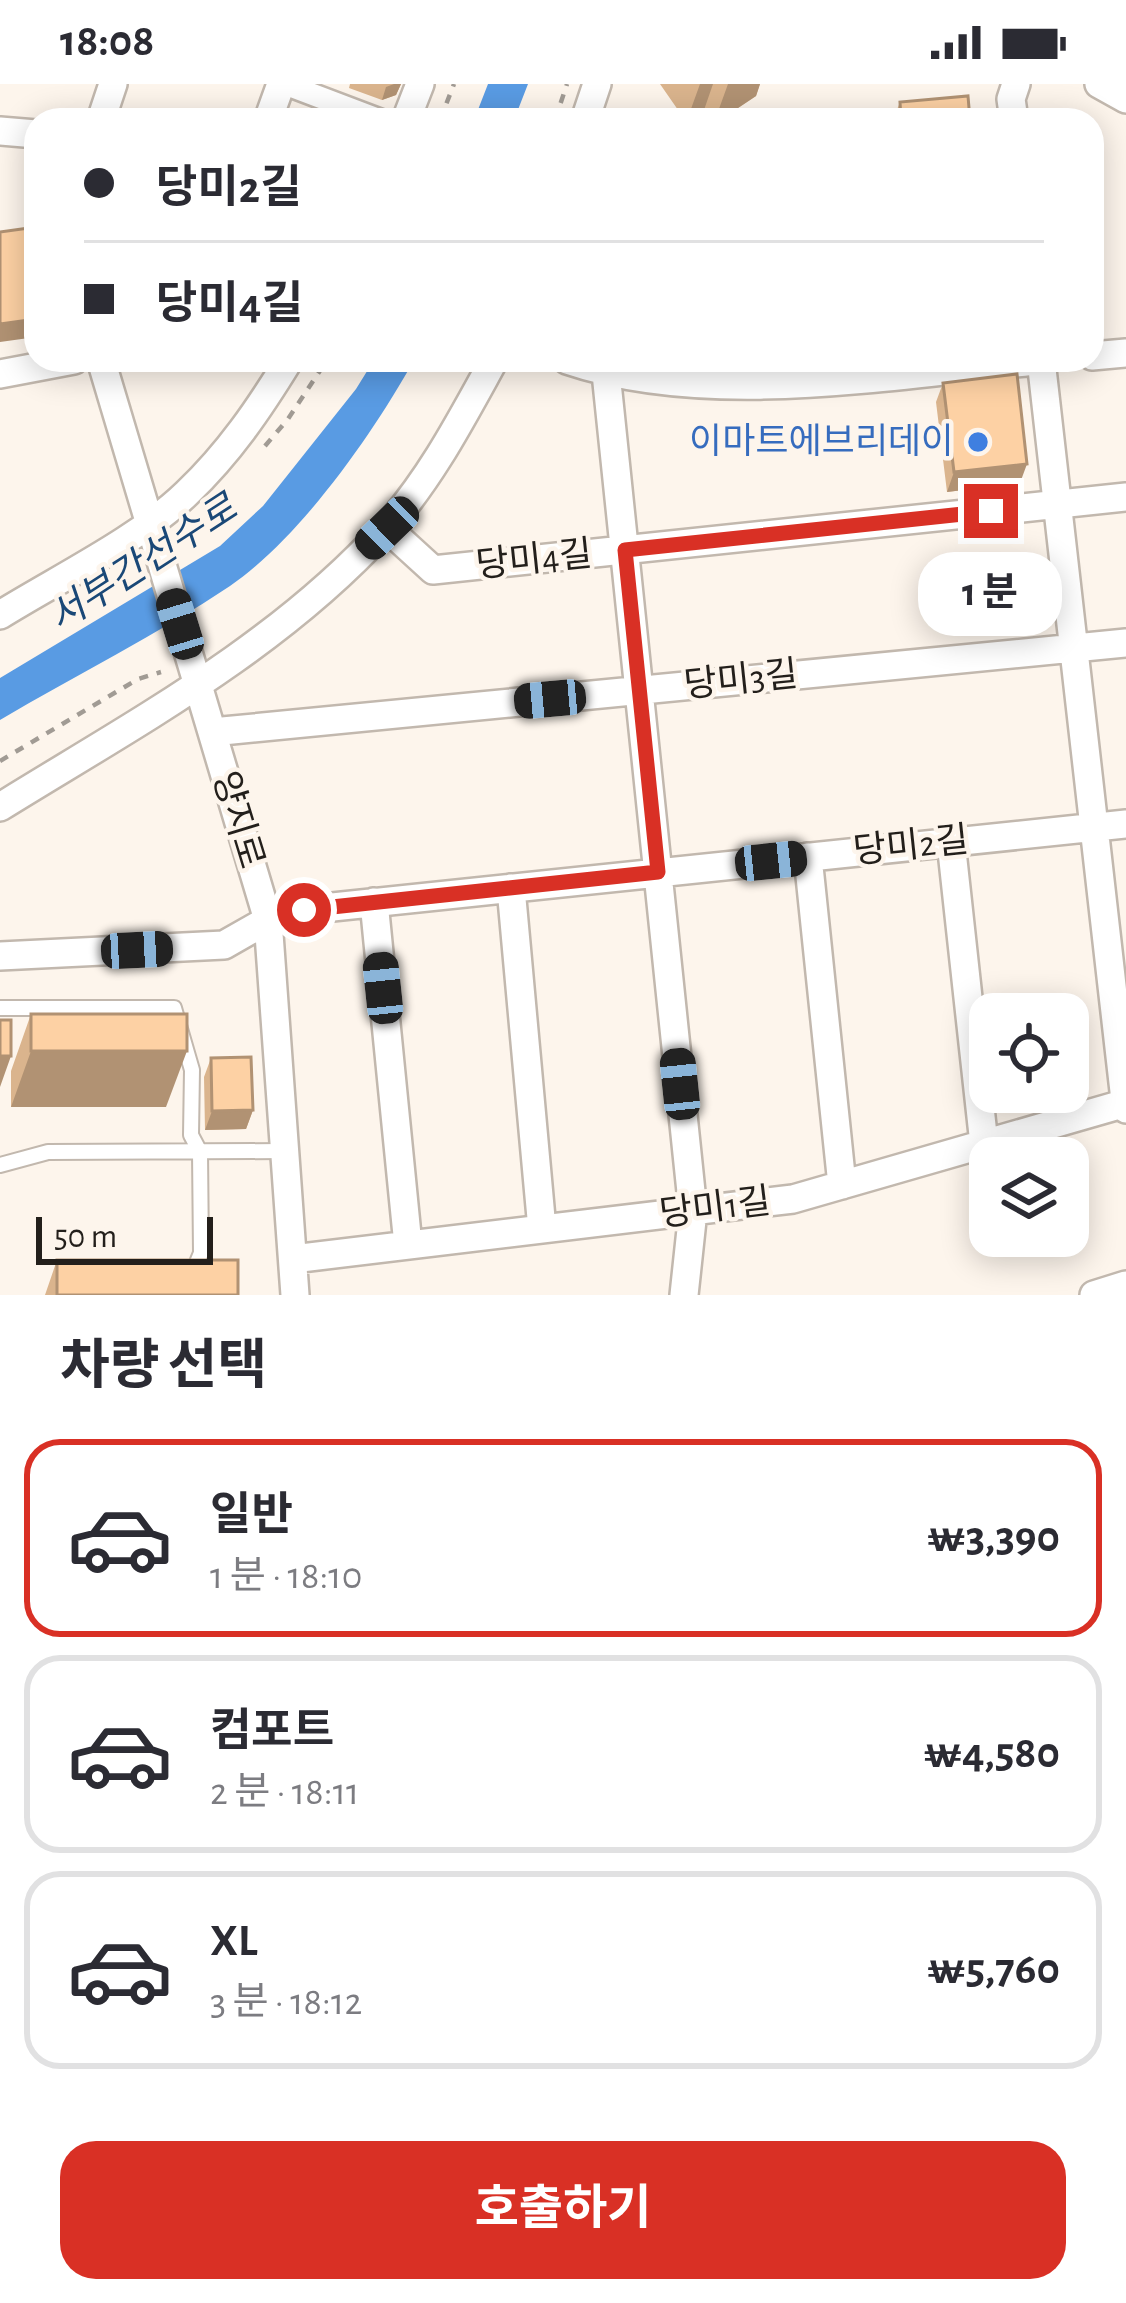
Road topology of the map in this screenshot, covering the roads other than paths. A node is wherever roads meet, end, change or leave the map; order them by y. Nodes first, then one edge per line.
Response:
1 (283, 84) edge
2 (1099, 84) edge
3 (1126, 99) edge
4 (348, 108) edge
5 (105, 372) edge
6 (282, 372) edge
7 (487, 372) edge
8 (600, 372) edge
9 (806, 372) edge
10 (1044, 372) edge
11 (606, 374) junction
12 (1126, 497) edge
13 (1056, 504) junction
14 (387, 528) junction
15 (152, 532) junction
16 (625, 550) junction
17 (0, 615) edge
18 (1126, 643) edge
19 (1073, 648) junction
20 (195, 675) junction
21 (639, 690) junction
22 (212, 732) junction
23 (0, 807) edge
24 (1126, 824) edge
25 (1094, 827) junction
26 (951, 842) junction
27 (808, 857) junction
28 (658, 872) junction
29 (511, 888) junction
30 (374, 902) junction
31 (268, 920) junction
32 (0, 956) edge
33 (0, 1008) edge
34 (1126, 1105) edge
35 (983, 1137) edge
36 (1009, 1137) edge
37 (969, 1148) edge
38 (285, 1151) junction
39 (200, 1152) junction
40 (0, 1165) edge
41 (842, 1185) junction
42 (693, 1210) junction
43 (542, 1229) junction
44 (408, 1245) junction
45 (292, 1259) junction
46 (196, 1265) edge
47 (1126, 1285) edge
48 (295, 1295) edge
49 (684, 1295) edge
50 (1094, 1295) edge

1 - 4 street
2 - 3 street
5 - 15 street, 양지로
6 - 15 street
7 - 14 street
8 - 11 street
9 - 11 street
10 - 13 street
11 - 16 street
12 - 13 street, 당미4길
13 - 16 street, 당미4길
13 - 19 street
14 - 16 street, 당미4길
14 - 20 street
15 - 17 street
15 - 20 street, 양지로
16 - 21 street
18 - 19 street, 당미3길
19 - 21 street, 당미3길
19 - 25 street
20 - 22 street, 양지로
20 - 23 street
21 - 22 street, 당미3길
21 - 28 street
22 - 31 street, 양지로
24 - 25 street, 당미2길
25 - 26 street, 당미2길
25 - 34 street
26 - 27 street, 당미2길
26 - 35 street
27 - 28 street, 당미2길
27 - 41 street
28 - 29 street, 당미2길
28 - 42 street
29 - 30 street, 당미2길
29 - 43 street
30 - 31 street, 당미2길
30 - 44 street
31 - 32 street, 당미2길
31 - 38 street, 양지로
33 - 39 lane
34 - 36 street, 당미1길
37 - 41 street, 당미1길
38 - 39 lane
38 - 45 street, 양지로
39 - 40 lane
39 - 46 lane
41 - 42 street, 당미1길
42 - 43 street, 당미1길
42 - 49 street
43 - 44 street, 당미1길
44 - 45 street, 당미1길
45 - 48 street, 양지로
47 - 50 street

